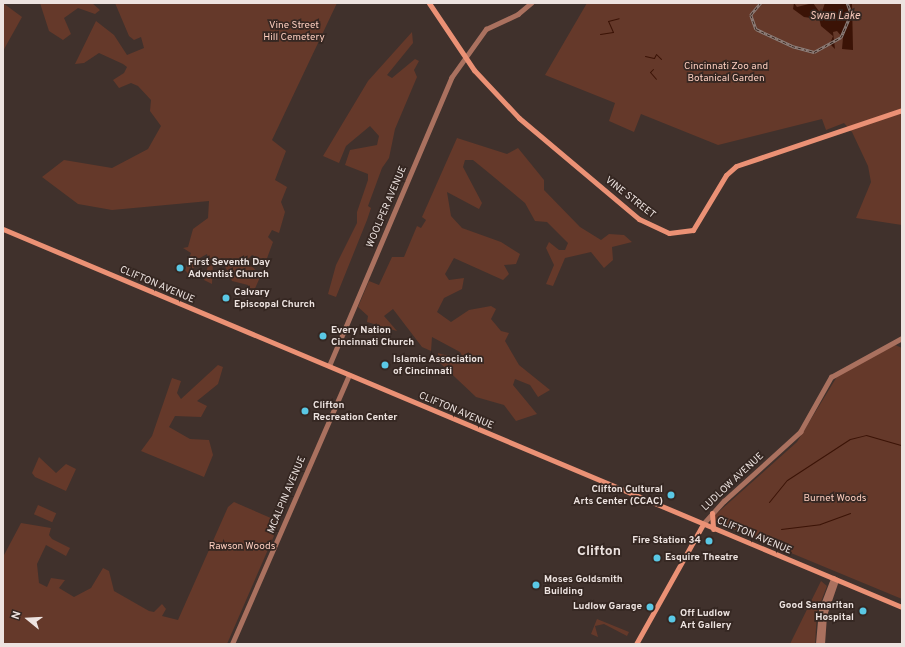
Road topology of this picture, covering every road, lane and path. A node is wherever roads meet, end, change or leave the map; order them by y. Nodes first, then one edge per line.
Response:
1 (429, 3) edge
2 (531, 3) edge
3 (465, 56) junction
4 (902, 110) edge
5 (3, 229) edge
6 (902, 338) edge
7 (329, 366) junction
8 (348, 375) junction
9 (712, 513) junction
10 (703, 524) junction
11 (713, 529) junction
12 (834, 579) junction
13 (902, 607) edge
14 (232, 644) edge
15 (636, 644) edge
16 (818, 644) edge
17 (822, 644) edge

1 - 3 main road, VINE STREET
2 - 3 street, WOOLPER AVENUE
3 - 4 main road, VINE STREET
3 - 7 street, WOOLPER AVENUE
5 - 7 main road, CLIFTON AVENUE
6 - 9 street, LUDLOW AVENUE
7 - 8 main road, CLIFTON AVENUE
8 - 10 main road, CLIFTON AVENUE
8 - 14 street, MCALPIN AVENUE
9 - 10 street, LUDLOW AVENUE
9 - 11 main road
10 - 11 main road, CLIFTON AVENUE
10 - 15 main road, LUDLOW AVENUE
11 - 12 main road, CLIFTON AVENUE
12 - 13 main road, CLIFTON AVENUE
12 - 16 street
12 - 17 street

